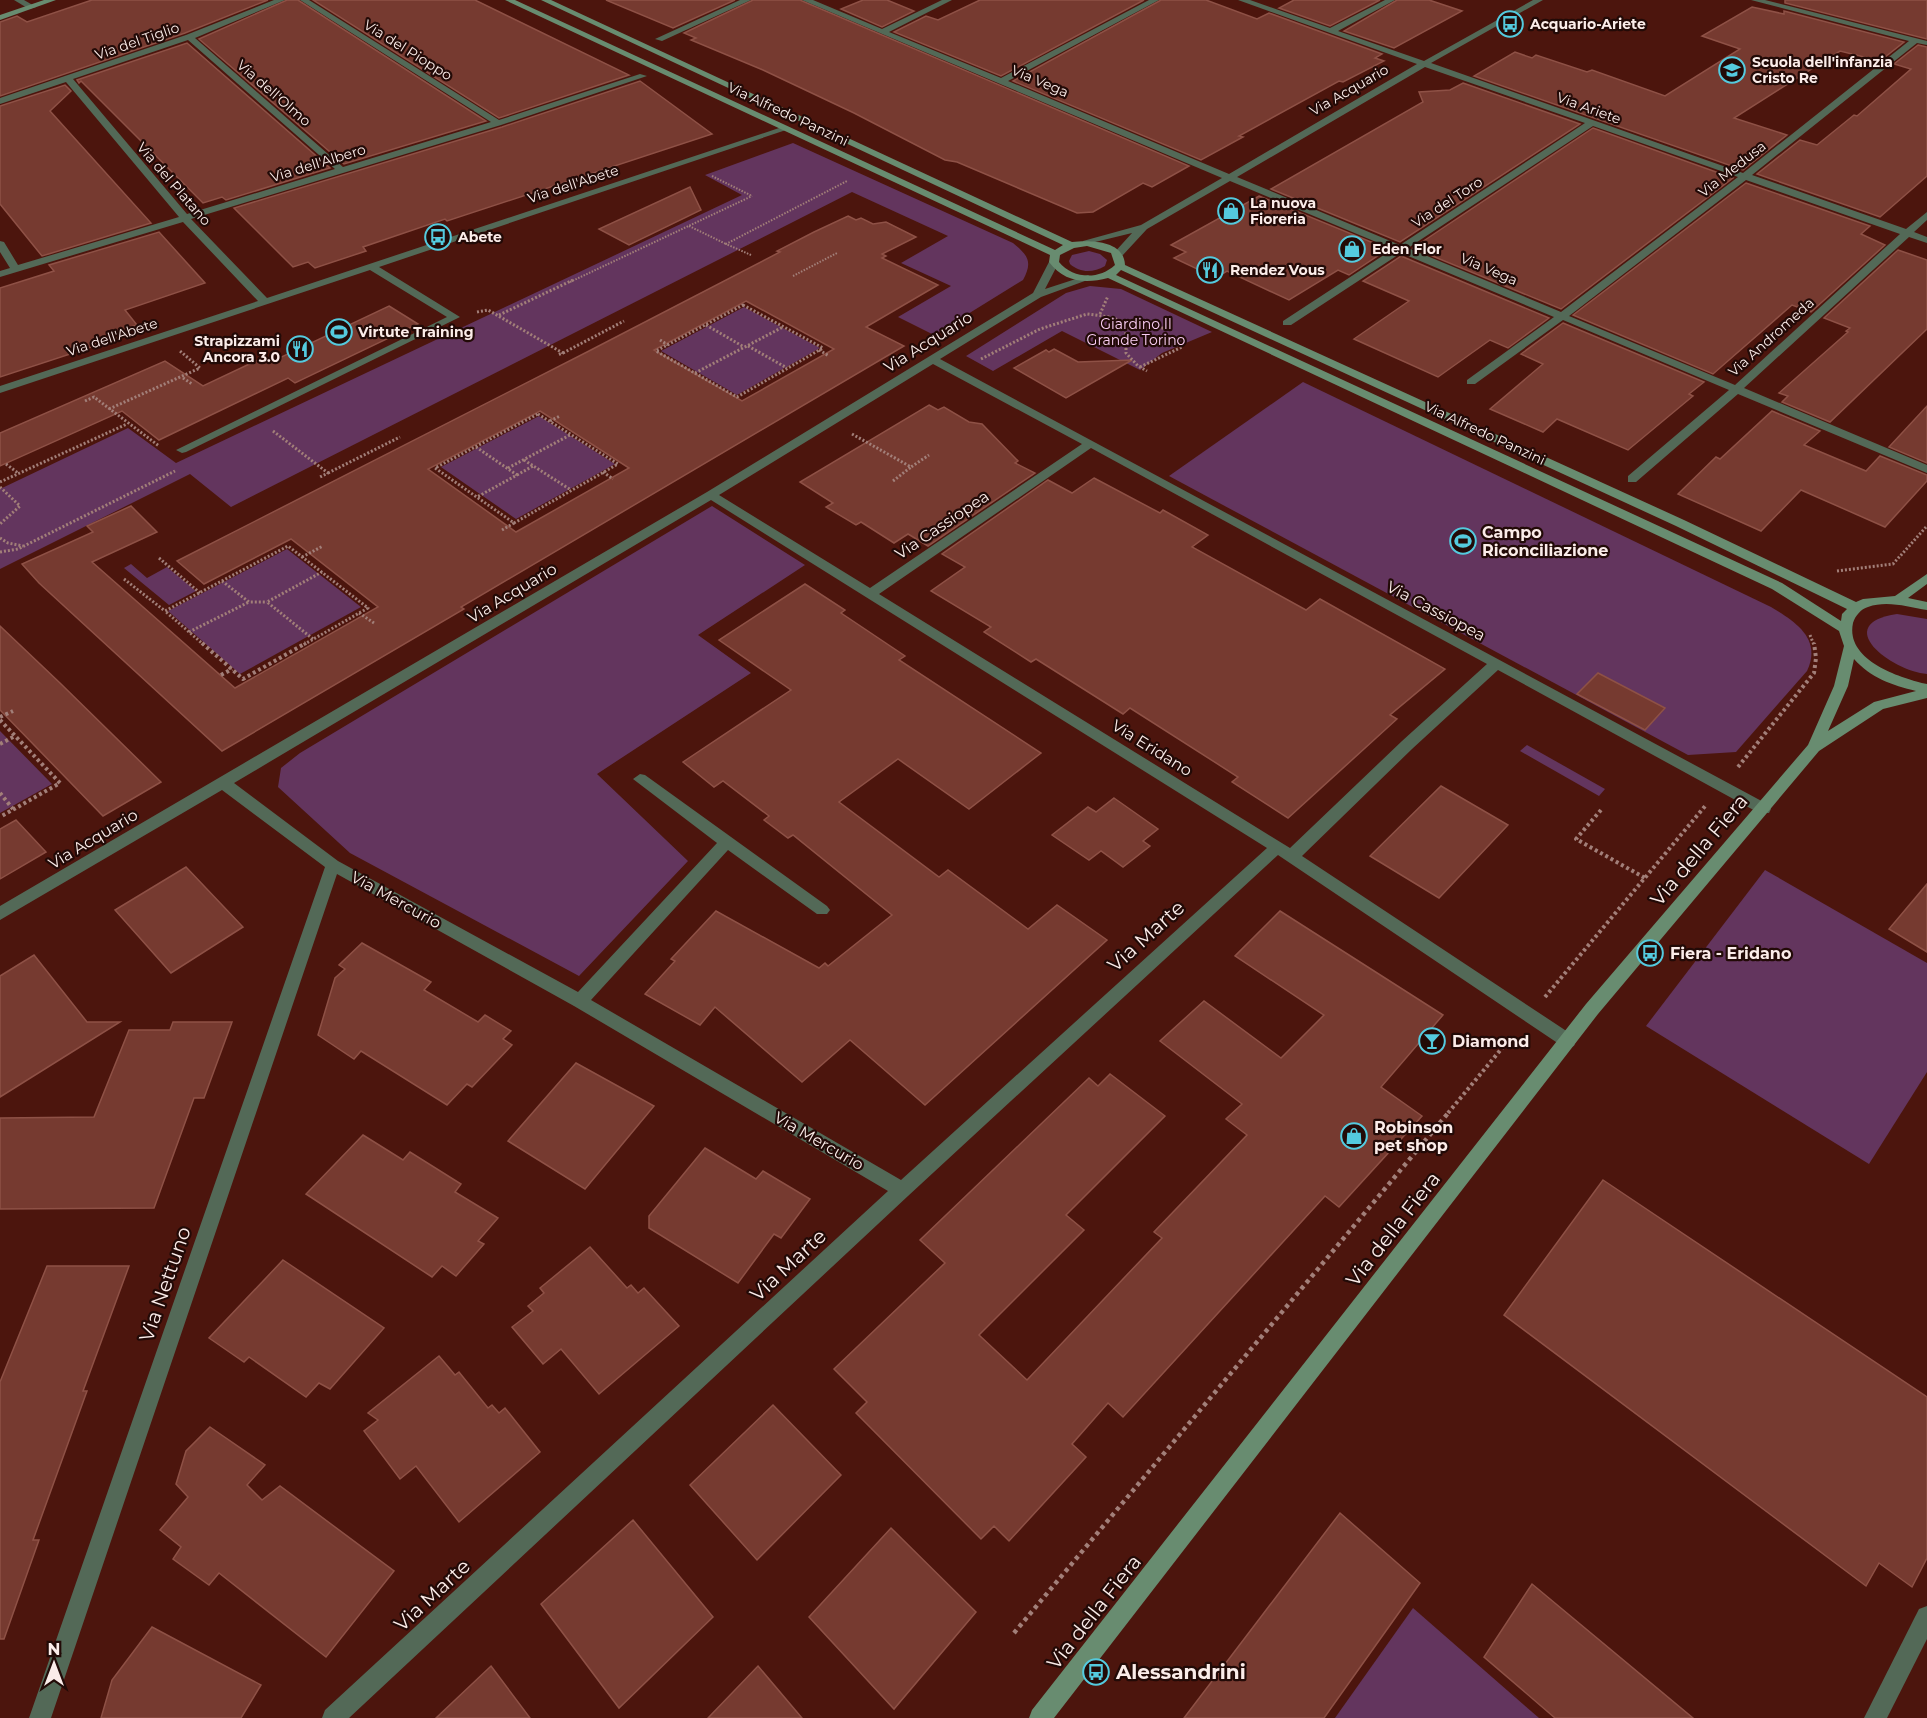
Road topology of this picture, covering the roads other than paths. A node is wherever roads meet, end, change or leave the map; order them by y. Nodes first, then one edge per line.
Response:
1 (18, 0) edge
2 (52, 0) edge
3 (281, 0) edge
4 (304, 0) edge
5 (508, 0) edge
6 (545, 0) edge
7 (747, 0) edge
8 (806, 0) edge
9 (948, 0) edge
10 (1155, 0) edge
11 (1242, 0) edge
12 (1391, 0) edge
13 (1539, 0) edge
14 (1755, 0) edge
15 (32, 7) junction
16 (0, 18) edge
17 (1331, 31) junction
18 (882, 32) junction
19 (189, 37) junction
20 (659, 39) dead end
21 (1916, 40) junction
22 (1927, 43) edge
23 (1424, 64) junction
24 (644, 76) dead end
25 (68, 79) junction
26 (1002, 81) junction
27 (0, 101) edge
28 (498, 123) junction
29 (1592, 123) junction
30 (785, 129) junction
31 (341, 170) junction
32 (1229, 177) junction
33 (1744, 177) junction
34 (1927, 215) edge
35 (186, 219) junction
36 (1144, 226) junction
37 (1907, 233) junction
38 (1927, 240) edge
39 (1087, 243) junction
40 (0, 244) edge
41 (1071, 245) junction
42 (1402, 248) junction
43 (1054, 258) junction
44 (1119, 260) junction
45 (371, 267) junction
46 (16, 270) junction
47 (0, 274) edge
48 (1109, 275) junction
49 (1088, 278) junction
50 (1037, 295) junction
51 (265, 302) junction
52 (1563, 316) junction
53 (1287, 322) dead end
54 (932, 359) junction
55 (1471, 382) dead end
56 (1736, 389) junction
57 (0, 390) edge
58 (1091, 443) junction
59 (182, 450) dead end
60 (1927, 469) edge
61 (1632, 478) dead end
62 (711, 495) junction
63 (1927, 578) edge
64 (871, 593) junction
65 (1899, 600) junction
66 (1927, 606) edge
67 (1856, 607) junction
68 (1843, 628) junction
69 (1850, 648) junction
70 (1497, 663) junction
71 (1927, 691) edge
72 (1814, 747) junction
73 (640, 779) dead end
74 (222, 782) junction
75 (1764, 809) junction
76 (726, 843) junction
77 (1284, 852) junction
78 (333, 865) junction
79 (822, 910) dead end
80 (0, 914) edge
81 (580, 1001) junction
82 (1568, 1041) junction
83 (902, 1190) junction
84 (1927, 1617) edge
85 (40, 1718) edge
86 (333, 1718) edge
87 (1040, 1718) edge
88 (1875, 1718) edge

1 - 15 street
2 - 15 main road
3 - 19 street, Via del Tiglio
4 - 28 street, Via del Pioppo
5 - 30 main road, Via Alfredo Panzini
6 - 41 main road, Via Alfredo Panzini
7 - 20 street
8 - 18 street, Via Vega
9 - 18 street
10 - 26 street
11 - 17 street, Via Ariete
12 - 17 street
13 - 23 street, Via Acquario
14 - 21 street
15 - 16 main road
17 - 23 street, Via Ariete
18 - 26 street, Via Vega
19 - 25 street, Via del Tiglio
19 - 31 street, Via dell'Olmo
21 - 22 street
21 - 33 street, Via Medusa
23 - 29 street, Via Ariete
23 - 32 street, Via Acquario
24 - 28 street, Via dell'Albero
25 - 27 street, Via del Tiglio
25 - 35 street, Via del Platano
26 - 32 street, Via Vega
28 - 31 street, Via dell'Albero
29 - 33 street, Via Ariete
29 - 42 street, Via del Toro
30 - 43 main road, Via Alfredo Panzini
30 - 45 street, Via dell'Abete
31 - 35 street, Via dell'Albero
32 - 36 street, Via Acquario
32 - 42 street, Via Vega
33 - 37 street, Via Ariete
33 - 52 street, Via Medusa
34 - 37 street, Via Andromeda
35 - 46 street, Via dell'Albero
35 - 51 street, Via del Platano
36 - 39 street, Via Acquario
36 - 44 street, Via Acquario
37 - 38 street, Via Ariete
37 - 56 street, Via Andromeda
39 - 41 main road, Via Alfredo Panzini
39 - 44 main road, Via Alfredo Panzini
40 - 46 street
41 - 43 main road, Via Alfredo Panzini
42 - 52 street, Via Vega
42 - 53 street, Via del Toro
43 - 49 main road, Via Alfredo Panzini
43 - 50 street
44 - 48 main road
44 - 67 main road, Via Alfredo Panzini
45 - 51 street, Via dell'Abete
45 - 59 street
46 - 47 street, Via dell'Albero
48 - 49 main road, Via Alfredo Panzini
48 - 68 main road, Via Alfredo Panzini
49 - 50 street, Via Acquario
50 - 54 street, Via Acquario
51 - 57 street, Via dell'Abete
52 - 55 street, Via Medusa
52 - 56 street, Via Vega
54 - 58 street, Via Cassiopea
54 - 62 street, Via Acquario
56 - 60 street, Via Vega
56 - 61 street, Via Andromeda
58 - 64 street, Via Cassiopea
58 - 70 street, Via Cassiopea
62 - 64 street, Via Eridano
62 - 74 street, Via Acquario
63 - 65 main road
64 - 77 street, Via Eridano
65 - 66 main road
65 - 67 main road
67 - 68 main road
68 - 69 main road
69 - 71 main road
69 - 72 main road, Via della Fiera
70 - 75 street, Via Cassiopea
70 - 77 street, Via Marte
71 - 72 main road, Via della Fiera
72 - 75 main road, Via della Fiera
73 - 76 street
74 - 78 street, Via Mercurio
74 - 80 street, Via Acquario
75 - 82 main road, Via della Fiera
76 - 79 street
76 - 81 street
77 - 82 street, Via Eridano
77 - 83 street, Via Marte
78 - 81 street, Via Mercurio
78 - 85 street, Via Nettuno
81 - 83 street, Via Mercurio
82 - 87 main road, Via della Fiera
83 - 86 street, Via Marte
84 - 88 street

